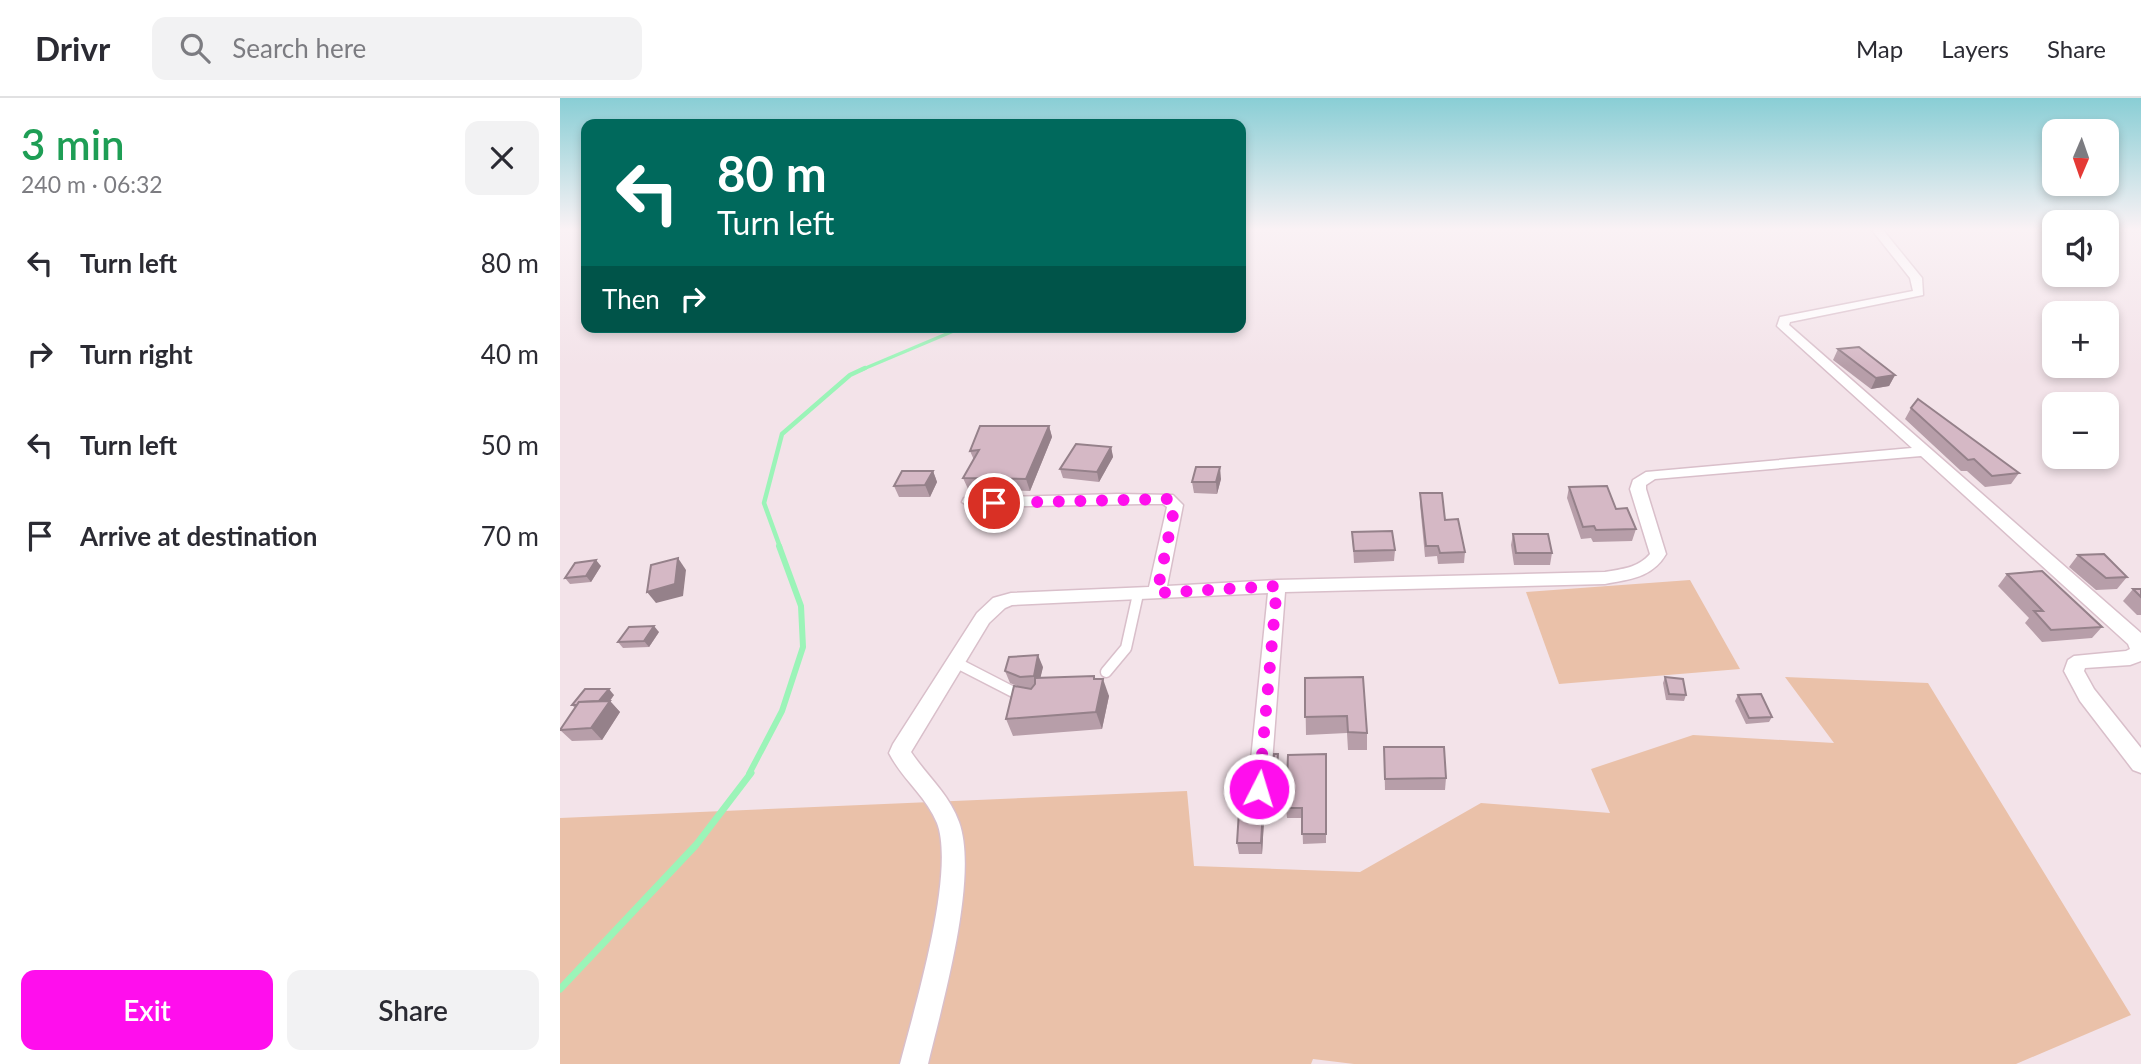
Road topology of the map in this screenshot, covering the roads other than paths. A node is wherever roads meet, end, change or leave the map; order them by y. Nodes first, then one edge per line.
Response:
1 (1914, 275) edge
2 (1926, 451) junction
3 (970, 502) dead end
4 (1277, 586) junction
5 (1148, 594) junction
6 (955, 662) junction
7 (1106, 673) dead end
8 (1035, 699) edge
9 (2141, 764) edge
10 (1259, 789) dead end
11 (914, 1064) edge

1 - 2 street
2 - 4 street
2 - 9 street
3 - 5 street
4 - 5 street
4 - 10 street
5 - 6 street
5 - 7 lane
6 - 8 lane
6 - 11 street

